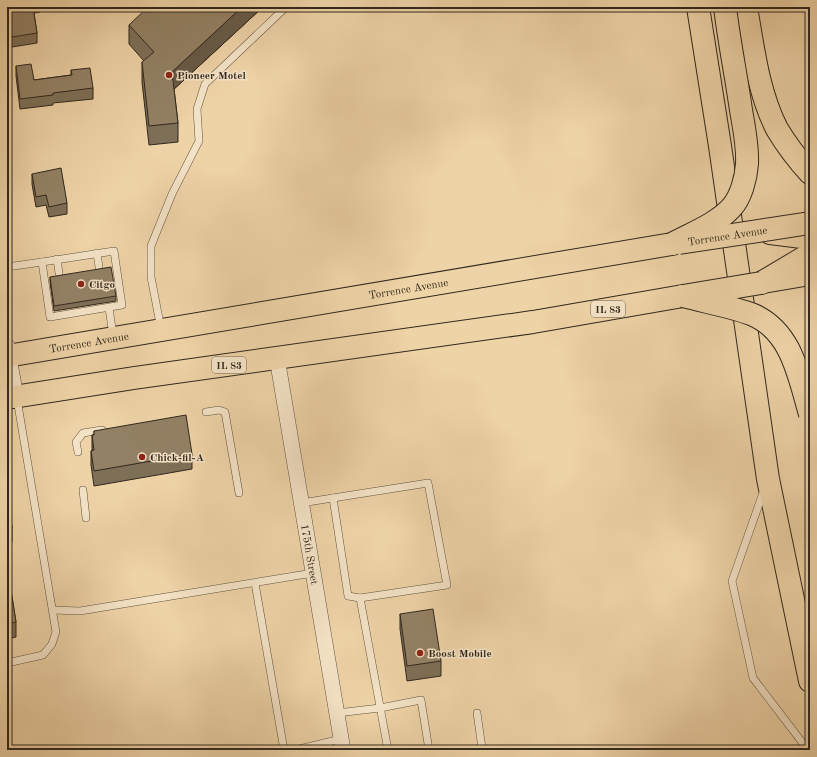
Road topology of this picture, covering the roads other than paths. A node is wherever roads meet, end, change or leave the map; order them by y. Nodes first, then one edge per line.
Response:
1 (286, 7) edge
2 (698, 7) edge
3 (725, 7) edge
4 (746, 7) edge
5 (810, 173) edge
6 (810, 223) edge
7 (754, 231) junction
8 (810, 238) edge
9 (672, 244) junction
10 (97, 253) junction
11 (810, 254) edge
12 (57, 259) junction
13 (42, 262) junction
14 (7, 267) edge
15 (99, 267) edge
16 (59, 273) dead end
17 (810, 274) edge
18 (761, 283) junction
19 (683, 296) junction
20 (105, 306) junction
21 (162, 331) junction
22 (114, 339) junction
23 (8, 352) edge
24 (277, 358) junction
25 (810, 392) edge
26 (12, 398) edge
27 (206, 412) dead end
28 (810, 414) edge
29 (111, 428) edge
30 (78, 452) dead end
31 (768, 479) junction
32 (83, 490) dead end
33 (239, 494) dead end
34 (333, 498) junction
35 (301, 502) junction
36 (86, 518) dead end
37 (313, 573) junction
38 (255, 583) junction
39 (360, 598) junction
40 (53, 610) junction
41 (7, 663) edge
42 (810, 681) edge
43 (380, 708) junction
44 (337, 713) junction
45 (477, 713) dead end
46 (342, 744) edge
47 (284, 750) edge
48 (295, 750) edge
49 (388, 750) edge
50 (429, 750) edge
51 (471, 750) edge
52 (808, 750) edge

1 - 21 lane
2 - 31 main road
3 - 9 main road, bridge
4 - 5 main road
6 - 7 main road, Torrence Avenue, bridge
7 - 8 main road, bridge
7 - 9 main road, Torrence Avenue, bridge
9 - 21 main road, Torrence Avenue
10 - 12 lane
10 - 15 lane
10 - 20 lane
11 - 18 main road
12 - 13 lane
12 - 16 lane
13 - 14 lane
13 - 20 lane
17 - 18 main road, IL 83
18 - 19 main road, IL 83, bridge
19 - 24 main road, IL 83
19 - 28 main road, bridge
20 - 22 lane
21 - 22 main road, Torrence Avenue
22 - 23 main road, Torrence Avenue
23 - 26 street
24 - 26 main road, IL 83
24 - 35 street, 175th Street
25 - 28 main road, bridge
26 - 40 lane
27 - 33 lane
29 - 30 lane
31 - 42 main road
31 - 52 lane
32 - 36 lane
34 - 35 lane
34 - 39 lane
34 - 39 lane
35 - 37 street, 175th Street
37 - 38 lane
37 - 44 street, 175th Street
38 - 40 lane
38 - 47 lane
39 - 43 lane
40 - 41 lane
43 - 44 lane
43 - 49 lane
43 - 50 lane
44 - 46 street, 175th Street
45 - 51 lane
46 - 48 lane

